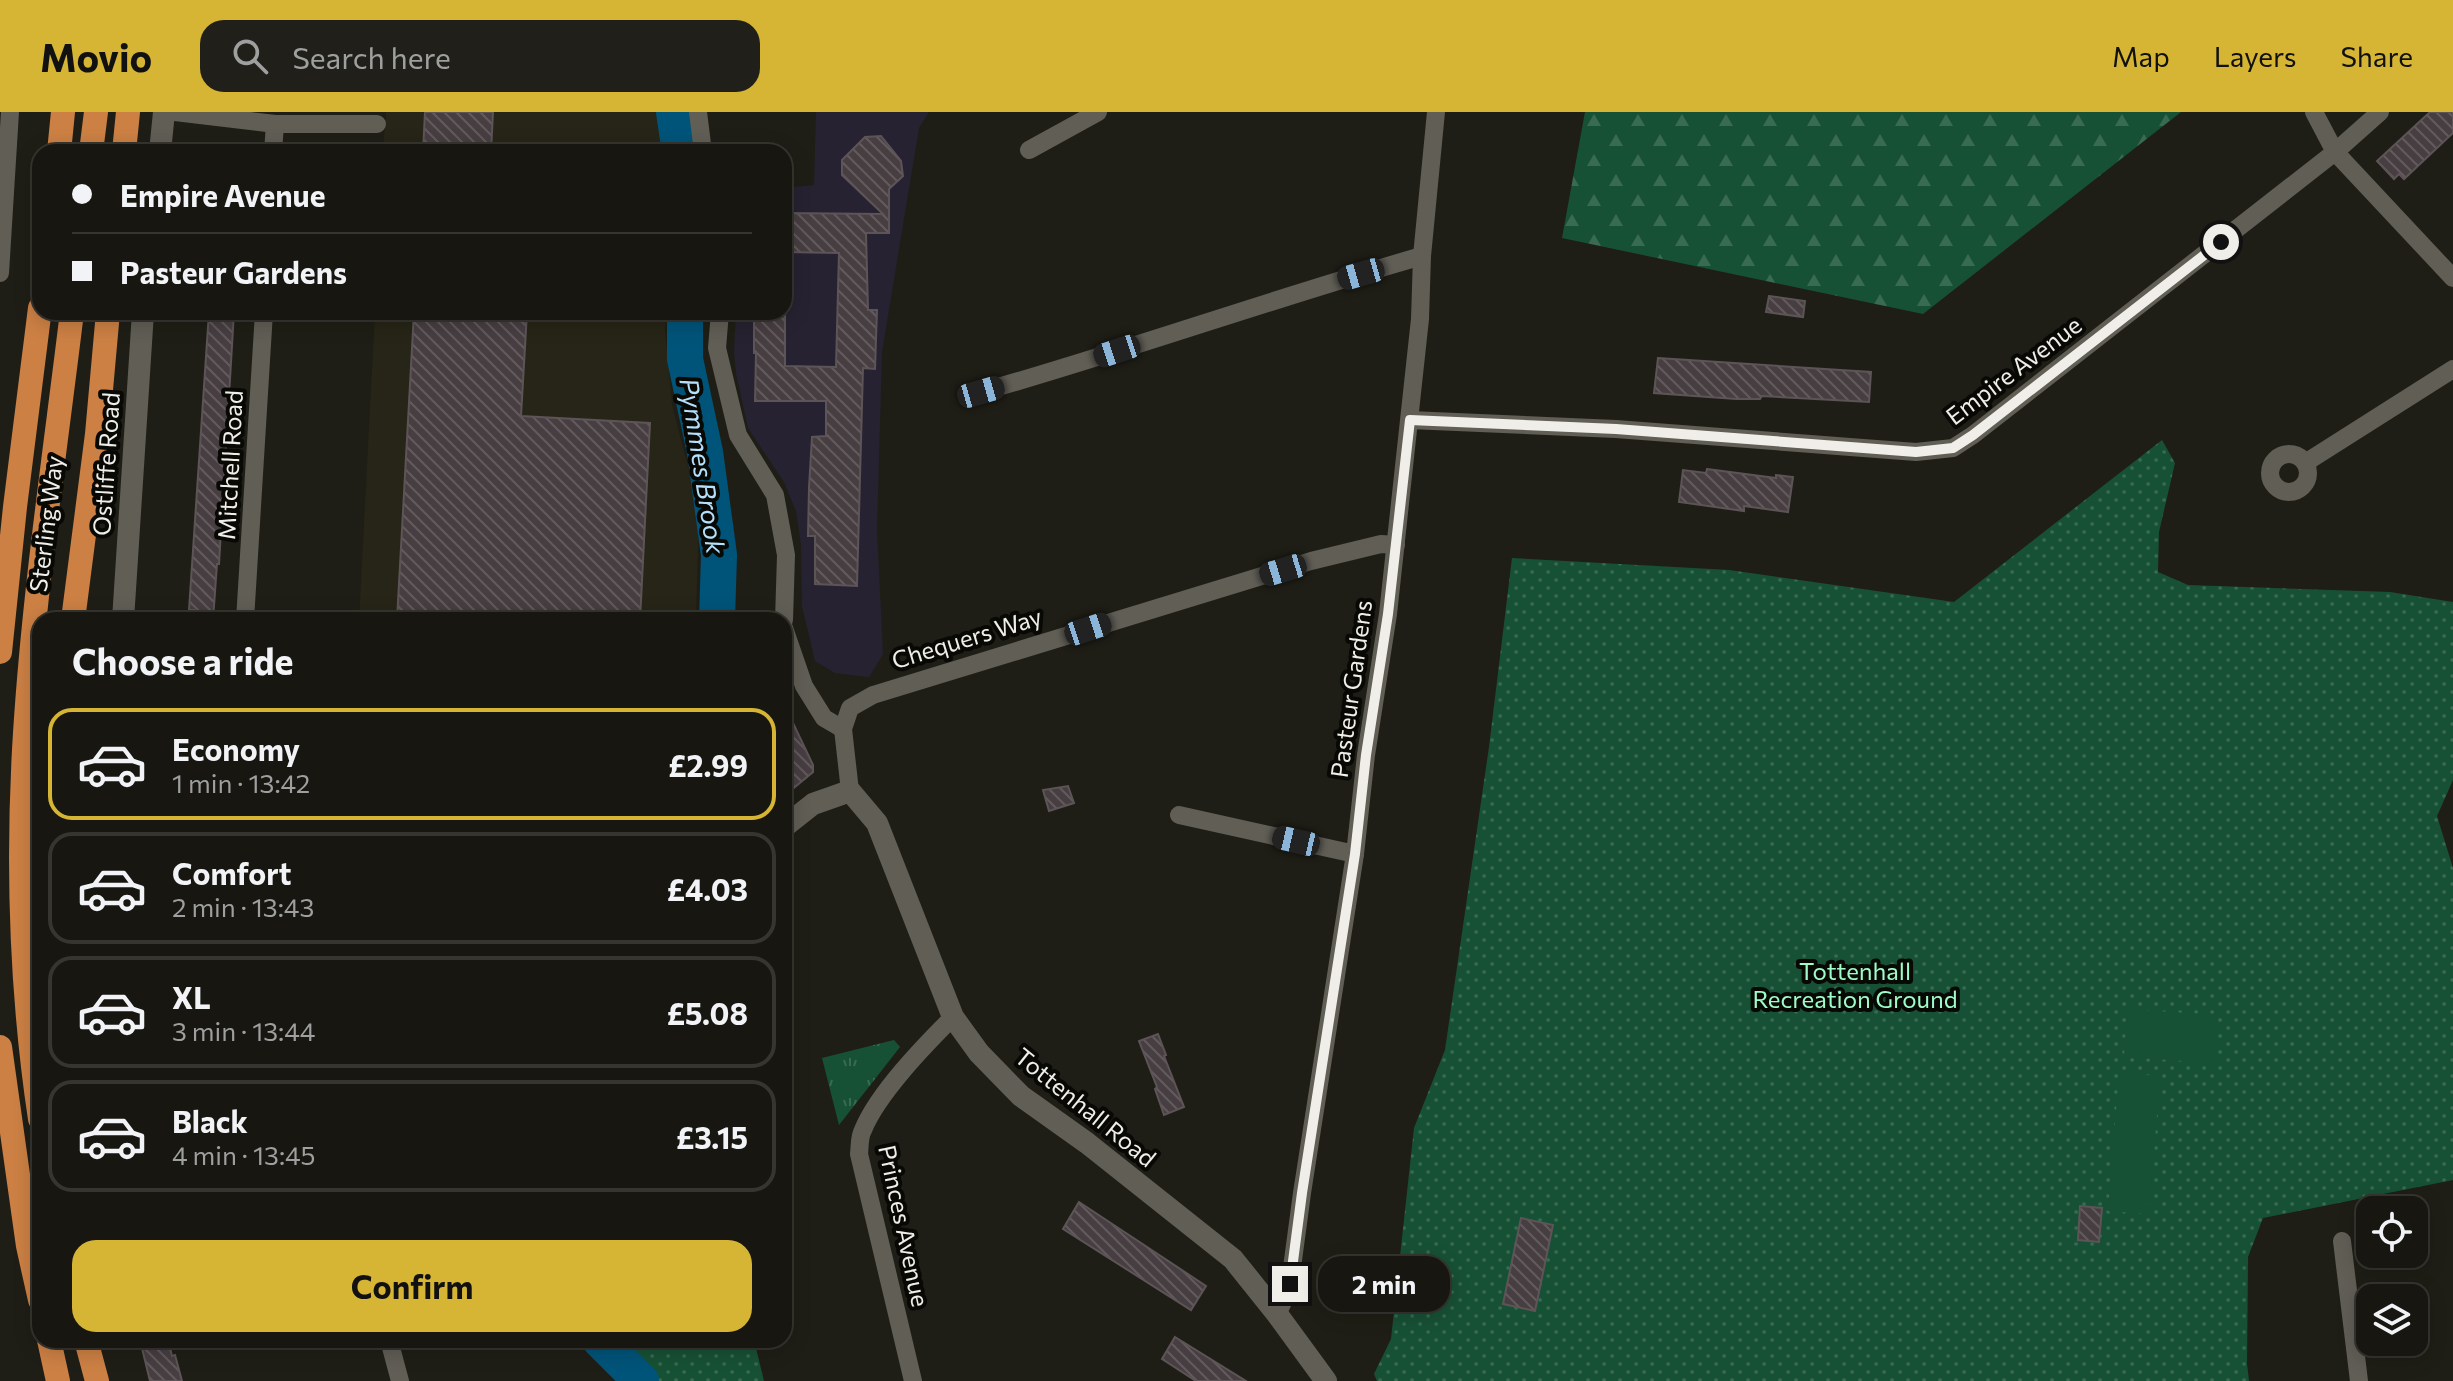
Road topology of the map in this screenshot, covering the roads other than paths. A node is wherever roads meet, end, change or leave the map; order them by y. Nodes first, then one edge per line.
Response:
1 (10, 112) edge
2 (63, 112) edge
3 (96, 112) edge
4 (128, 112) edge
5 (164, 112) edge
6 (175, 112) edge
7 (698, 112) edge
8 (1098, 112) edge
9 (1436, 112) edge
10 (2314, 112) edge
11 (2380, 112) edge
12 (275, 124) junction
13 (377, 124) dead end
14 (60, 144) edge
15 (92, 144) edge
16 (125, 144) edge
17 (161, 144) edge
18 (274, 144) edge
19 (702, 144) edge
20 (1029, 150) dead end
21 (2335, 152) junction
22 (1422, 256) junction
23 (0, 273) edge
24 (2453, 278) edge
25 (38, 320) edge
26 (71, 320) edge
27 (107, 320) edge
28 (142, 320) edge
29 (264, 320) edge
30 (719, 320) edge
31 (2453, 369) edge
32 (981, 392) dead end
33 (1410, 420) junction
34 (2305, 463) dead end
35 (1396, 545) junction
36 (37, 612) edge
37 (74, 612) edge
38 (124, 612) edge
39 (245, 612) edge
40 (784, 612) edge
41 (792, 651) edge
42 (0, 652) edge
43 (32, 652) edge
44 (843, 729) junction
45 (850, 791) junction
46 (1179, 815) dead end
47 (792, 821) edge
48 (1355, 854) junction
49 (953, 1017) junction
50 (32, 1036) edge
51 (0, 1047) edge
52 (2342, 1241) dead end
53 (32, 1264) edge
54 (1277, 1314) junction
55 (51, 1348) edge
56 (88, 1348) edge
57 (391, 1348) edge
58 (58, 1381) edge
59 (97, 1381) edge
60 (400, 1381) edge
61 (913, 1381) edge
62 (1326, 1381) edge
63 (2359, 1381) edge

1 - 23 street
2 - 14 highway
3 - 15 highway
4 - 16 highway
5 - 17 street
6 - 12 street
7 - 19 street
8 - 20 street
9 - 22 street, Pasteur Gardens
10 - 21 street
11 - 21 street, Empire Avenue
12 - 13 street
12 - 18 street
21 - 24 street
21 - 33 street, Empire Avenue
22 - 32 street
22 - 33 street, Pasteur Gardens
25 - 42 highway, Sterling Way
26 - 36 highway, Sterling Way
27 - 37 highway
28 - 38 street, Ostliffe Road
29 - 39 street, Mitchell Road
30 - 40 street
31 - 34 street
33 - 35 street, Pasteur Gardens
35 - 44 street, Chequers Way
35 - 48 street, Pasteur Gardens
41 - 44 street
43 - 50 highway, Sterling Way
44 - 45 street
45 - 47 street
45 - 49 street, Tottenhall Road
46 - 48 street
48 - 54 street, Pasteur Gardens
49 - 54 street, Tottenhall Road
49 - 61 street, Princes Avenue
51 - 53 highway
52 - 63 street
54 - 62 street, Tottenhall Road
55 - 58 highway
56 - 59 highway
57 - 60 street

